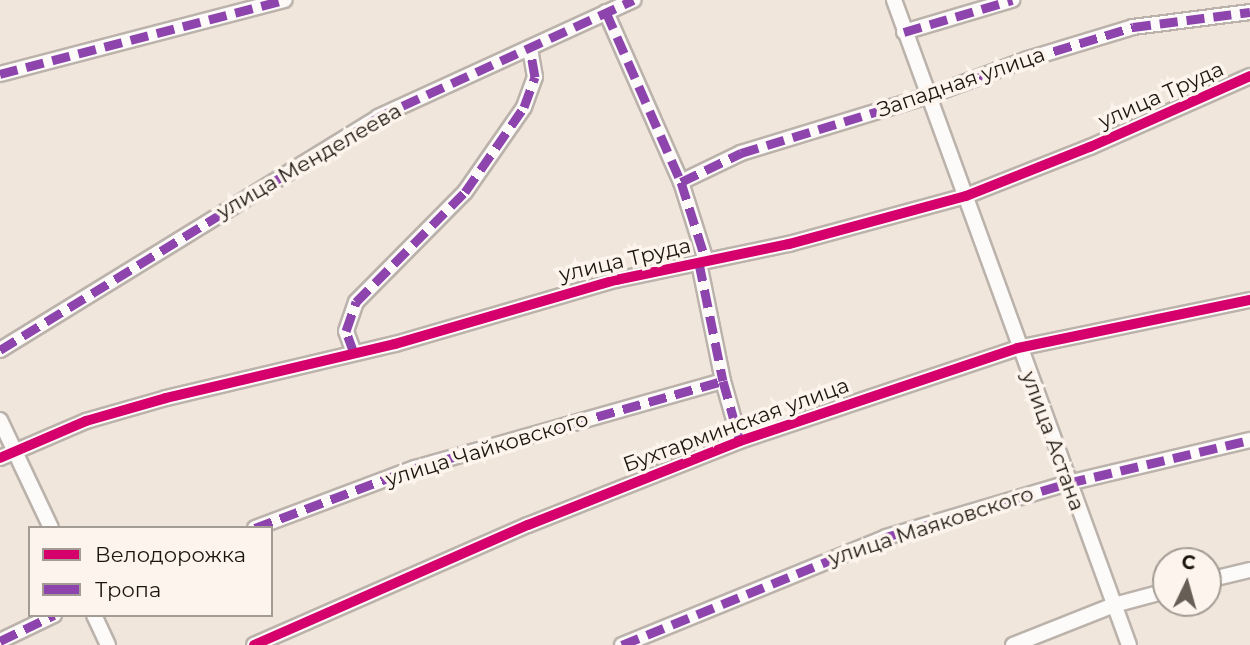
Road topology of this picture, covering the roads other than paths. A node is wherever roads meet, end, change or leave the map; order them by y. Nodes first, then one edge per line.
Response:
1 (285, 0) edge
2 (633, 0) edge
3 (894, 0) edge
4 (1012, 0) edge
5 (606, 12) junction
6 (1250, 12) edge
7 (905, 32) junction
8 (530, 49) junction
9 (0, 74) edge
10 (1250, 76) edge
11 (928, 96) junction
12 (681, 183) junction
13 (966, 196) junction
14 (703, 262) junction
15 (1250, 300) edge
16 (1018, 348) junction
17 (0, 349) edge
18 (354, 354) junction
19 (723, 381) junction
20 (0, 420) edge
21 (1250, 440) edge
22 (740, 441) junction
23 (6, 454) edge
24 (1068, 483) junction
25 (50, 526) edge
26 (260, 526) edge
27 (1250, 570) edge
28 (1222, 577) edge
29 (1152, 594) edge
30 (1114, 605) junction
31 (50, 617) edge
32 (95, 617) edge
33 (0, 641) edge
34 (108, 645) edge
35 (254, 645) edge
36 (622, 645) edge
37 (1013, 645) edge
38 (1129, 645) edge

1 - 9 street
2 - 5 street, улица Менделеева
3 - 7 street, улица Астана
4 - 7 street
5 - 8 street, улица Менделеева
5 - 12 street
6 - 11 street, Западная улица
7 - 11 street, улица Астана
8 - 17 street, улица Менделеева
8 - 18 street
10 - 13 street, улица Труда
11 - 12 street, Западная улица
11 - 13 street, улица Астана
12 - 14 street
13 - 14 street, улица Труда
13 - 16 street, улица Астана
14 - 18 street, улица Труда
14 - 19 street
15 - 16 street, Бухтарминская улица
16 - 22 street, Бухтарминская улица
16 - 24 street, улица Астана
18 - 23 street, улица Труда
19 - 22 street
19 - 26 street, улица Чайковского
20 - 23 street
21 - 24 street, улица Маяковского
22 - 35 street, Бухтарминская улица
23 - 25 street
24 - 30 street, улица Астана
24 - 36 street, улица Маяковского
27 - 28 street
29 - 30 street
30 - 37 street
30 - 38 street, улица Астана
31 - 33 street
32 - 34 street

